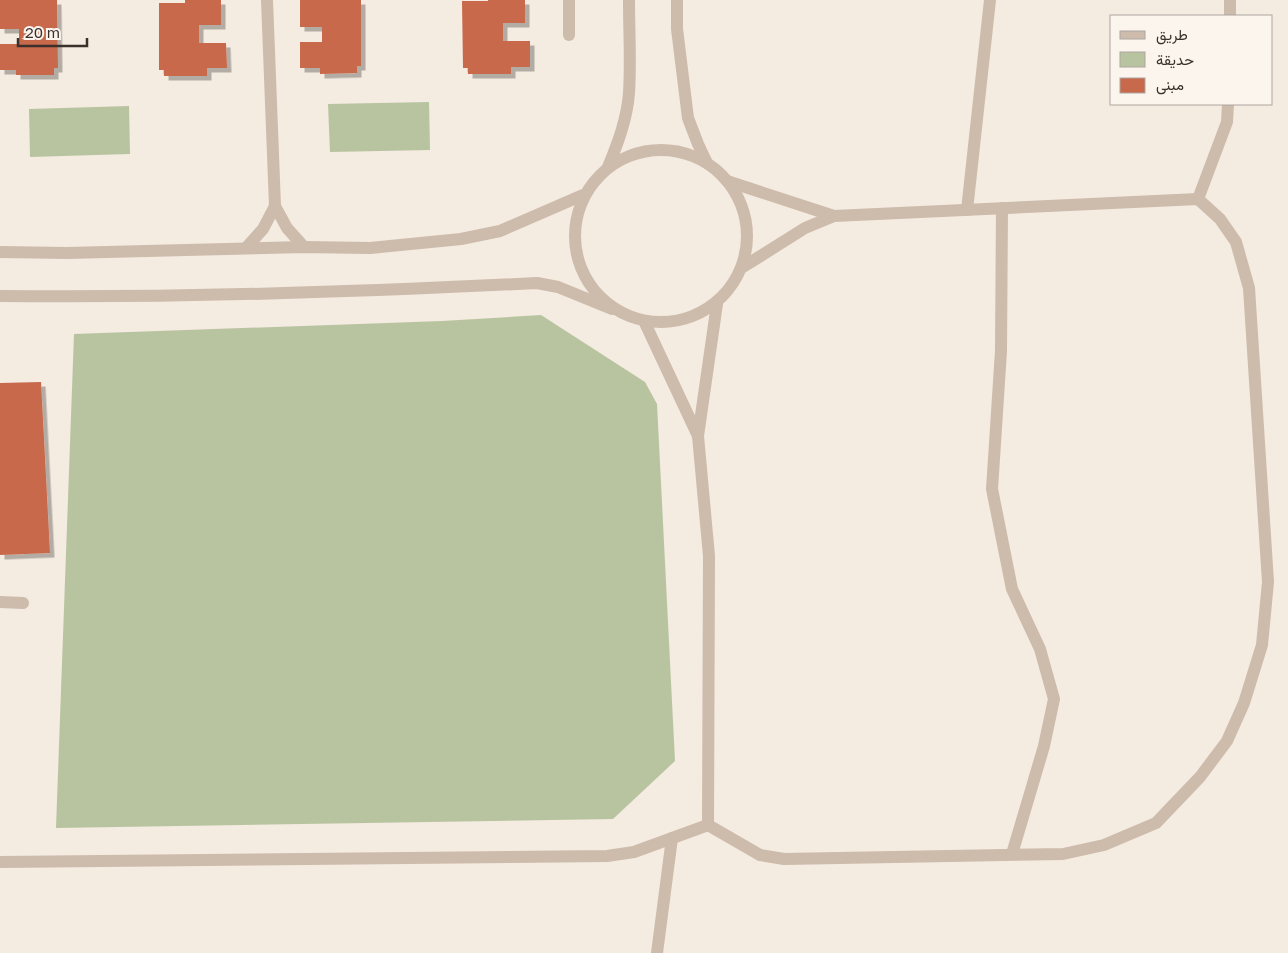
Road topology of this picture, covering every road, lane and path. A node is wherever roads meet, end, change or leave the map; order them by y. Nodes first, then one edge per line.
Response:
1 (268, 0) edge
2 (569, 0) edge
3 (629, 0) edge
4 (677, 0) edge
5 (990, 0) edge
6 (1230, 0) edge
7 (1230, 15) edge
8 (569, 34) dead end
9 (1228, 105) edge
10 (707, 163) junction
11 (608, 167) junction
12 (727, 181) junction
13 (583, 195) junction
14 (1198, 199) junction
15 (275, 206) junction
16 (1002, 208) junction
17 (967, 210) junction
18 (834, 216) junction
19 (304, 247) junction
20 (246, 248) junction
21 (0, 252) edge
22 (742, 267) junction
23 (0, 296) edge
24 (717, 304) junction
25 (612, 309) junction
26 (645, 322) junction
27 (698, 436) junction
28 (0, 602) edge
29 (23, 603) dead end
30 (708, 825) junction
31 (672, 838) junction
32 (1012, 854) junction
33 (0, 862) edge
34 (657, 953) edge

1 - 15 street
2 - 8 street
3 - 11 street
4 - 10 street
5 - 17 street
6 - 7 street
9 - 14 street
10 - 11 street
10 - 12 street
11 - 13 street
12 - 18 street
12 - 22 street
13 - 19 street
13 - 25 street
14 - 16 street
14 - 32 street
15 - 19 street
15 - 20 street
16 - 17 street
16 - 32 street
17 - 18 street
18 - 22 street
19 - 20 street
20 - 21 street
22 - 24 street
23 - 25 street
24 - 26 street
24 - 27 street
25 - 26 street
26 - 27 street
27 - 30 street
28 - 29 street
30 - 31 street
30 - 32 street
31 - 33 street
31 - 34 street

